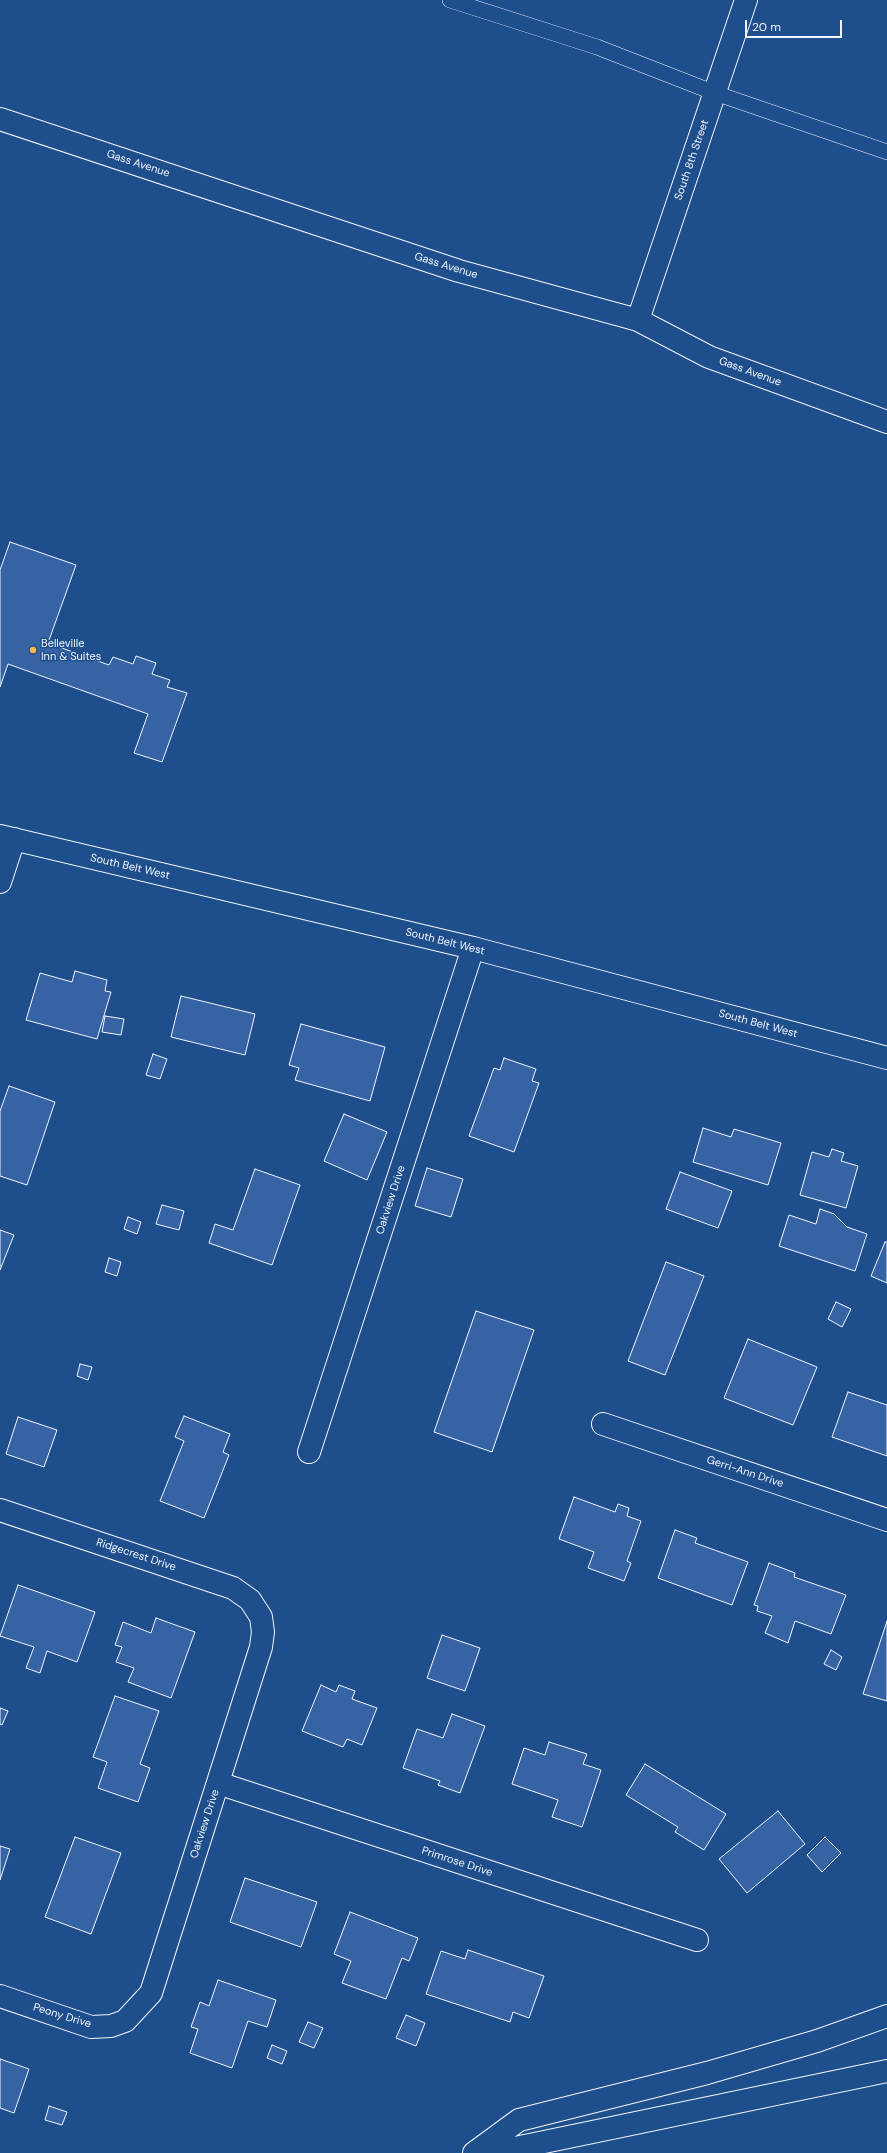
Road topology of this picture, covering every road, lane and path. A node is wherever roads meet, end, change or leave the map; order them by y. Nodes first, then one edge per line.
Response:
1 (450, 0) edge
2 (746, 0) edge
3 (716, 92) junction
4 (0, 119) edge
5 (887, 152) edge
6 (638, 320) junction
7 (887, 422) edge
8 (7, 838) edge
9 (0, 882) edge
10 (473, 948) junction
11 (887, 1058) edge
12 (603, 1424) dead end
13 (309, 1452) dead end
14 (0, 1510) edge
15 (887, 1520) edge
16 (261, 1617) joint
17 (218, 1783) junction
18 (696, 1940) dead end
19 (0, 1996) edge
20 (887, 2016) edge
21 (125, 2021) joint
22 (887, 2072) edge
23 (474, 2153) edge
24 (491, 2153) edge

1 - 3 lane
2 - 3 main road, South 8th Street
3 - 5 lane
3 - 6 main road, South 8th Street
4 - 6 main road, Gass Avenue
6 - 7 main road, Gass Avenue
8 - 9 main road
8 - 10 main road, South Belt West
10 - 11 main road, South Belt West
10 - 13 main road, Oakview Drive
12 - 15 main road, Gerri-Ann Drive
14 - 16 main road, Ridgecrest Drive
16 - 17 main road, Oakview Drive
17 - 18 main road, Primrose Drive
17 - 21 main road, Oakview Drive
19 - 21 main road, Peony Drive
20 - 23 main road
22 - 24 main road

